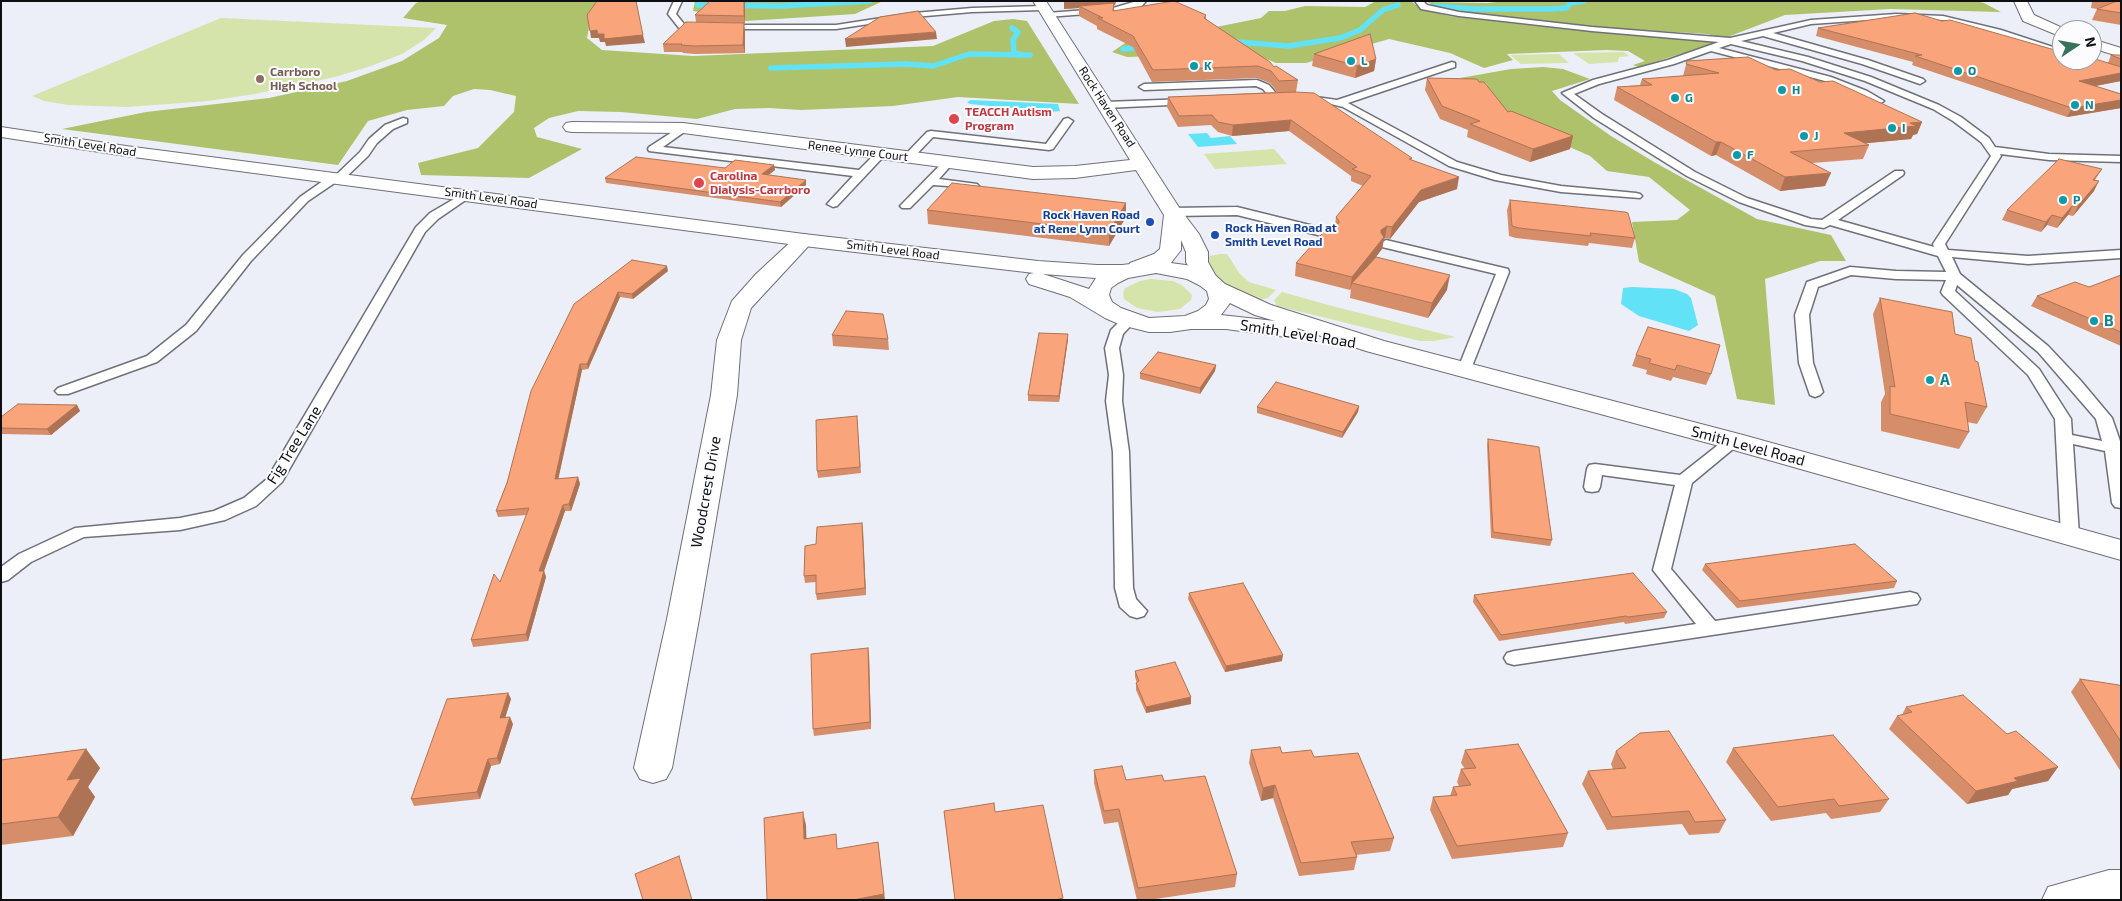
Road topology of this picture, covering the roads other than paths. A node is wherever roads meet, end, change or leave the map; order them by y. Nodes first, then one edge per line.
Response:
1 (678, 1) edge
2 (1142, 1) edge
3 (1419, 1) edge
4 (2020, 1) edge
5 (1043, 8) edge
6 (2052, 29) edge
7 (1764, 33) junction
8 (1730, 41) junction
9 (2102, 47) edge
10 (1710, 48) junction
11 (2052, 50) edge
12 (2121, 53) edge
13 (1452, 65) dead end
14 (1920, 81) dead end
15 (1144, 87) dead end
16 (1879, 100) edge
17 (1198, 101) edge
18 (1337, 103) junction
19 (1105, 105) junction
20 (403, 121) dead end
21 (1068, 121) dead end
22 (572, 127) dead end
23 (683, 128) junction
24 (1, 132) edge
25 (1992, 150) junction
26 (881, 154) junction
27 (908, 157) junction
28 (2091, 158) junction
29 (2121, 159) edge
30 (950, 162) junction
31 (1143, 164) junction
32 (2121, 170) edge
33 (1899, 173) dead end
34 (861, 174) junction
35 (336, 178) junction
36 (930, 181) junction
37 (989, 188) edge
38 (466, 195) junction
39 (1636, 196) dead end
40 (833, 204) dead end
41 (906, 206) dead end
42 (1173, 213) junction
43 (1828, 221) junction
44 (1330, 234) edge
45 (804, 240) junction
46 (1386, 244) edge
47 (1943, 253) junction
48 (2121, 254) edge
49 (982, 260) junction
50 (1130, 270) junction
51 (1954, 276) junction
52 (1212, 284) junction
53 (1102, 305) junction
54 (1129, 320) junction
55 (1190, 322) junction
56 (1375, 346) junction
57 (1464, 371) junction
58 (63, 392) dead end
59 (1815, 392) dead end
60 (2064, 438) junction
61 (1734, 442) junction
62 (2117, 448) edge
63 (1684, 481) junction
64 (1592, 487) dead end
65 (2121, 504) edge
66 (2070, 535) junction
67 (2121, 550) edge
68 (1, 576) edge
69 (1910, 598) dead end
70 (1136, 611) dead end
71 (1710, 628) junction
72 (1514, 658) dead end
73 (653, 768) dead end
74 (2121, 888) edge
75 (2063, 900) edge

1 - 5 lane
2 - 5 lane
3 - 8 lane
4 - 6 main road
5 - 19 main road, Rock Haven Road
7 - 8 lane
7 - 11 lane
7 - 14 lane
8 - 10 lane
8 - 25 lane
9 - 12 main road
10 - 16 lane
10 - 43 lane
13 - 18 lane
15 - 18 lane
17 - 19 lane
18 - 39 lane
19 - 31 main road, Rock Haven Road
20 - 35 lane
21 - 27 lane
22 - 23 main road, Renee Lynne Court
23 - 26 main road, Renee Lynne Court
23 - 34 lane
24 - 35 main road, Smith Level Road
25 - 28 lane
25 - 47 lane
26 - 27 main road, Renee Lynne Court
26 - 34 lane
27 - 30 main road, Renee Lynne Court
28 - 29 lane
28 - 32 lane
30 - 31 main road, Renee Lynne Court
30 - 36 lane
31 - 42 main road, Rock Haven Road
33 - 43 lane
34 - 40 lane
35 - 38 main road, Smith Level Road
35 - 58 lane
36 - 37 lane
36 - 41 lane
38 - 45 main road, Smith Level Road
38 - 68 lane, Fig Tree Lane
42 - 44 lane
42 - 50 main road
42 - 52 main road, Rock Haven Road
43 - 47 lane
45 - 49 main road, Smith Level Road
45 - 73 main road, Woodcrest Drive
46 - 57 lane
47 - 48 lane
47 - 51 lane
49 - 50 main road, Smith Level Road
49 - 53 main road, Smith Level Road
50 - 52 main road, Smith Level Road
50 - 53 main road
51 - 59 lane
51 - 60 lane
51 - 62 lane
52 - 55 main road
52 - 56 main road, Smith Level Road
53 - 54 main road, Smith Level Road
54 - 55 main road, Smith Level Road
54 - 70 lane
55 - 56 main road, Smith Level Road
56 - 57 main road, Smith Level Road
57 - 61 main road, Smith Level Road
60 - 62 lane
60 - 66 lane
61 - 63 lane
61 - 66 main road, Smith Level Road
62 - 65 lane
63 - 64 lane
63 - 71 lane
66 - 67 main road, Smith Level Road
69 - 71 lane
71 - 72 lane
74 - 75 main road

